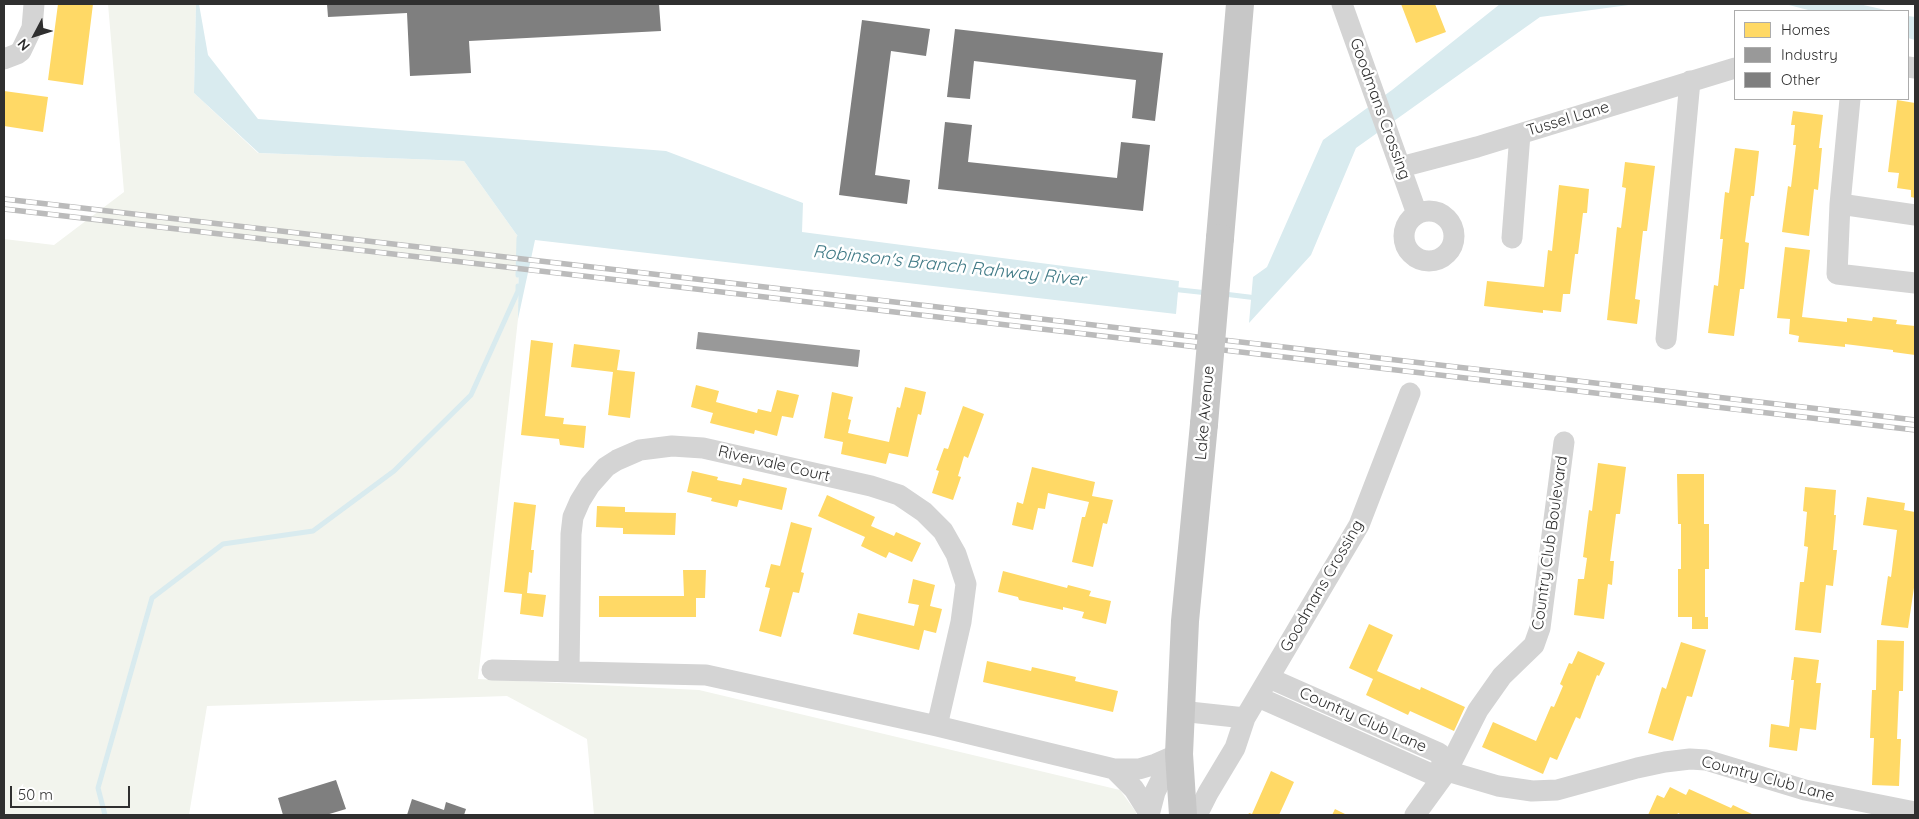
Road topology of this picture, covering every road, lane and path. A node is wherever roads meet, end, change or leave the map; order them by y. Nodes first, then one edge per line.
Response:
1 (34, 4) edge
2 (1240, 4) edge
3 (1342, 4) edge
4 (4, 58) edge
5 (1734, 68) edge
6 (1690, 81) junction
7 (1850, 100) edge
8 (1520, 134) junction
9 (1401, 167) junction
10 (1840, 204) junction
11 (1417, 214) dead end
12 (1915, 215) edge
13 (1512, 238) dead end
14 (1915, 283) edge
15 (1666, 339) dead end
16 (1410, 393) dead end
17 (1564, 442) dead end
18 (492, 670) dead end
19 (569, 670) junction
20 (1269, 678) junction
21 (1258, 697) junction
22 (1180, 711) junction
23 (1245, 718) junction
24 (937, 726) junction
25 (1179, 754) junction
26 (1114, 769) junction
27 (1447, 771) junction
28 (1915, 812) edge
29 (1149, 814) edge
30 (1416, 814) edge
31 (1183, 815) edge
32 (1197, 815) edge

1 - 4 street
2 - 22 main road, Lake Avenue, bridge
3 - 9 street, Goodmans Crossing
5 - 6 street, Tussel Lane
6 - 8 street, Tussel Lane
6 - 15 street
7 - 10 street
8 - 9 street, Tussel Lane
8 - 13 street
9 - 11 street, Goodmans Crossing
10 - 12 street
10 - 14 street
16 - 20 street, Goodmans Crossing
17 - 27 street, Country Club Boulevard
18 - 19 street
19 - 24 street
19 - 24 street, Rivervale Court
20 - 21 street, Goodmans Crossing
20 - 27 street, Country Club Lane
21 - 23 street, Goodmans Crossing
21 - 27 street, Country Club Lane
22 - 23 street
22 - 25 main road, Lake Avenue
23 - 32 street, Goodmans Crossing
24 - 26 street
25 - 26 street
25 - 29 street
25 - 31 main road, Lake Avenue
26 - 29 street
27 - 28 street, Country Club Lane
27 - 30 street, Country Club Boulevard

